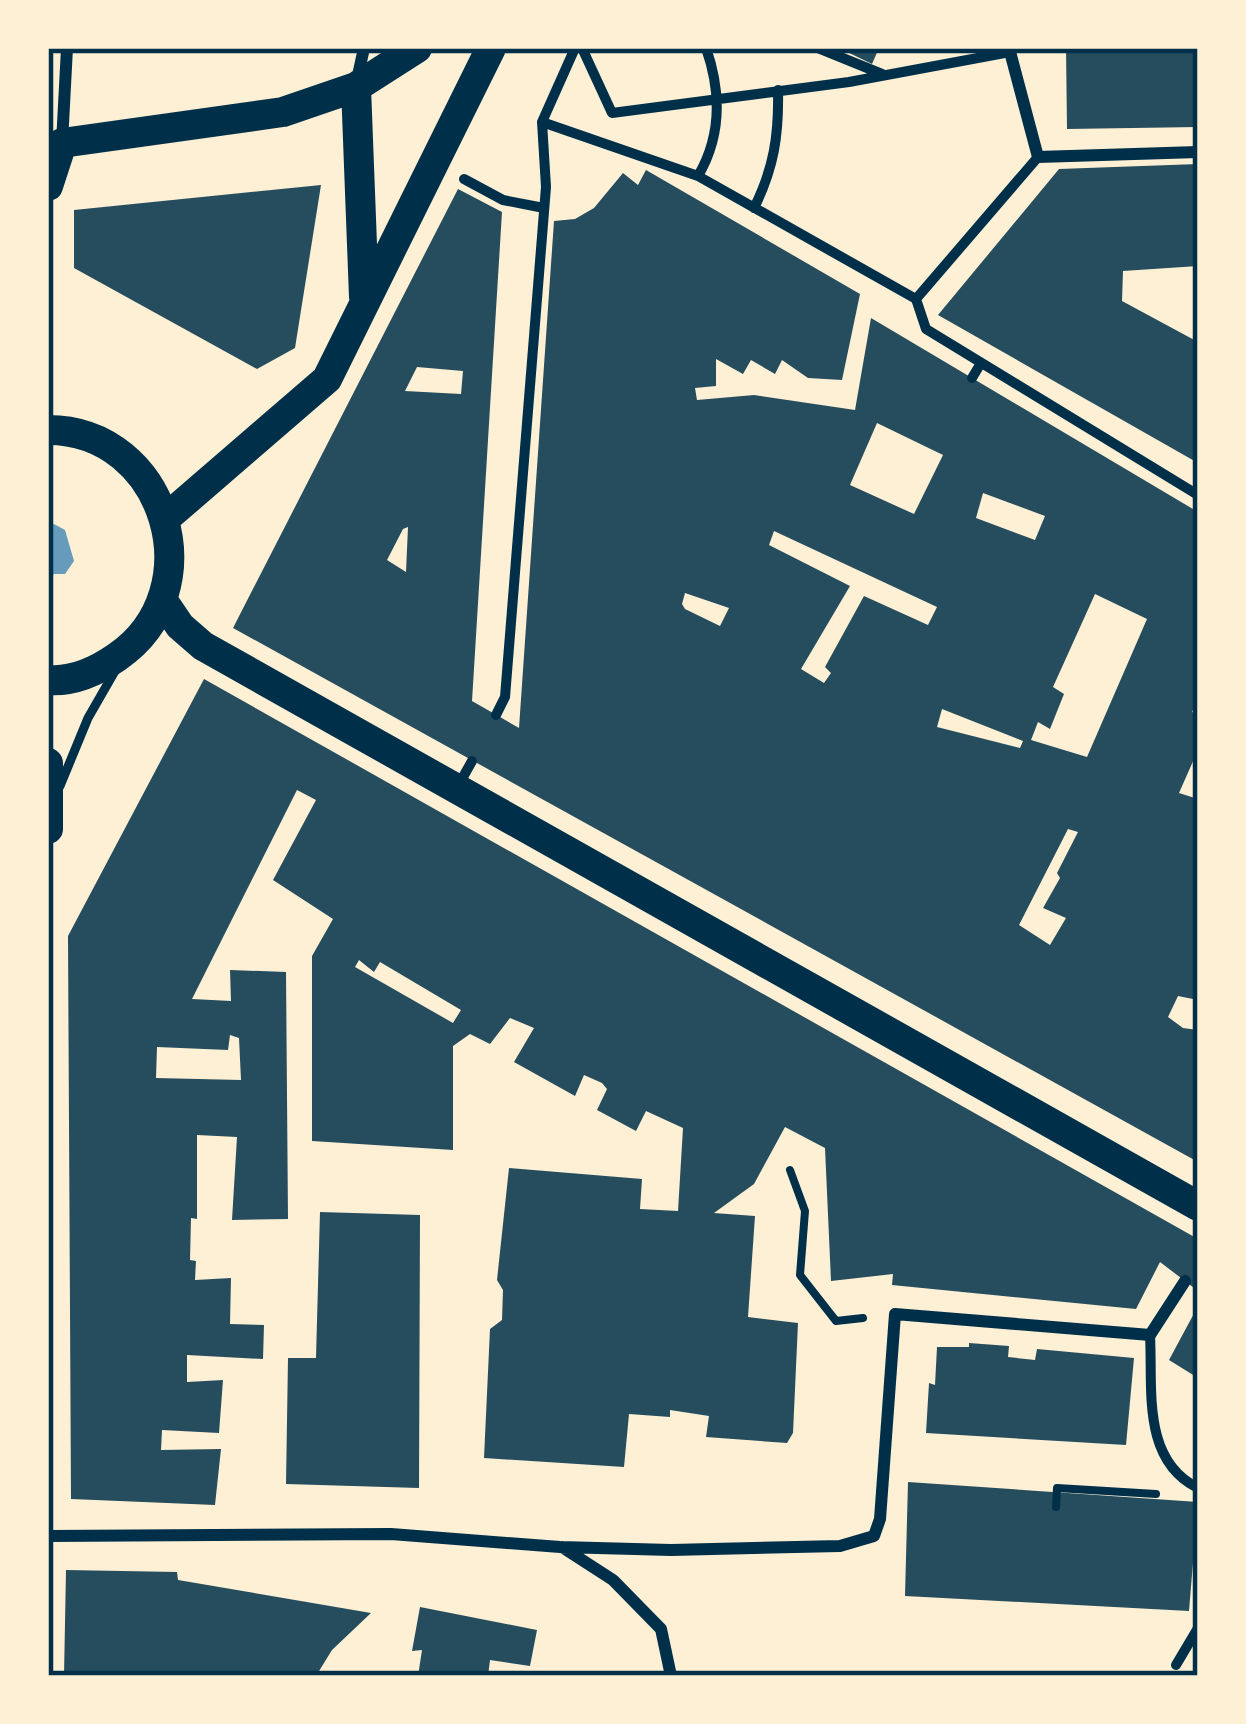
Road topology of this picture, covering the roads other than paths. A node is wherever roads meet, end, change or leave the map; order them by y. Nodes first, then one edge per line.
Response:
1 (67, 48) edge
2 (364, 48) edge
3 (417, 48) edge
4 (491, 48) edge
5 (579, 48) edge
6 (706, 48) edge
7 (818, 48) edge
8 (1009, 50) edge
9 (885, 75) junction
10 (356, 87) junction
11 (778, 90) junction
12 (716, 99) junction
13 (542, 122) junction
14 (62, 143) junction
15 (1198, 152) edge
16 (1038, 157) junction
17 (698, 176) junction
18 (464, 179) dead end
19 (48, 186) edge
20 (754, 208) junction
21 (544, 213) junction
22 (916, 299) junction
23 (365, 303) junction
24 (981, 363) junction
25 (972, 378) dead end
26 (48, 430) edge
27 (1198, 496) edge
28 (166, 518) junction
29 (163, 601) junction
30 (131, 648) junction
31 (48, 680) edge
32 (496, 715) dead end
33 (472, 760) dead end
34 (48, 763) edge
35 (457, 789) junction
36 (49, 816) edge
37 (1198, 1206) edge
38 (1185, 1281) dead end
39 (1150, 1335) junction
40 (1198, 1488) edge
41 (48, 1536) edge
42 (560, 1547) junction
43 (1198, 1628) edge
44 (1176, 1665) dead end
45 (671, 1676) edge

1 - 14 street
2 - 10 street
3 - 10 main road
4 - 23 main road
5 - 12 street
5 - 13 street
6 - 12 street
7 - 9 street
8 - 9 street
8 - 16 street
9 - 11 street
10 - 14 main road
10 - 23 main road
11 - 12 street
11 - 20 street
12 - 17 street
13 - 17 street
13 - 21 street
14 - 19 main road
15 - 16 street
16 - 22 street
17 - 20 street
18 - 21 street
20 - 22 street
21 - 32 street
22 - 24 street
23 - 28 main road
24 - 25 street
24 - 27 street
26 - 28 main road
28 - 29 main road
29 - 30 main road
29 - 35 main road
30 - 31 main road
30 - 36 lane
33 - 35 street
34 - 36 main road
35 - 37 main road
38 - 39 street
39 - 40 street
39 - 42 street
41 - 42 street
42 - 45 street
43 - 44 street

